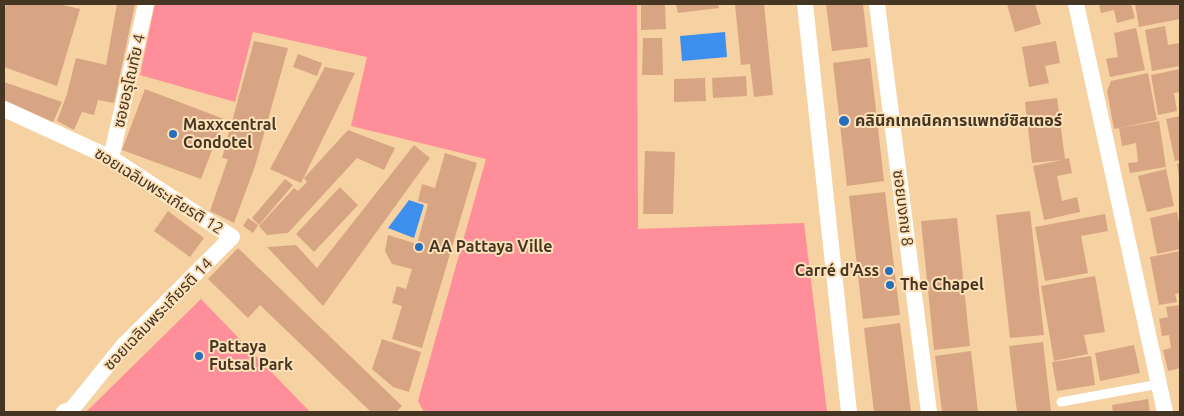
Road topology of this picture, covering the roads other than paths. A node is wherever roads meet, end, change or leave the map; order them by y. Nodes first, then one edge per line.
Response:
1 (146, 4) edge
2 (805, 4) edge
3 (877, 4) edge
4 (1076, 4) edge
5 (4, 109) edge
6 (111, 158) junction
7 (232, 237) joint
8 (1159, 384) junction
9 (1060, 402) dead end
10 (70, 411) edge
11 (850, 412) edge
12 (929, 412) edge
13 (1165, 412) edge

1 - 6 street, ซอยอรุโณทัย 4
2 - 11 street
3 - 12 street, ซอยบงกช 8
4 - 8 street
5 - 6 street, ซอยเฉลิมพระเกียรติ 12
6 - 7 street, ซอยเฉลิมพระเกียรติ 12
7 - 10 street, ซอยเฉลิมพระเกียรติ 14
8 - 9 lane
8 - 13 street

